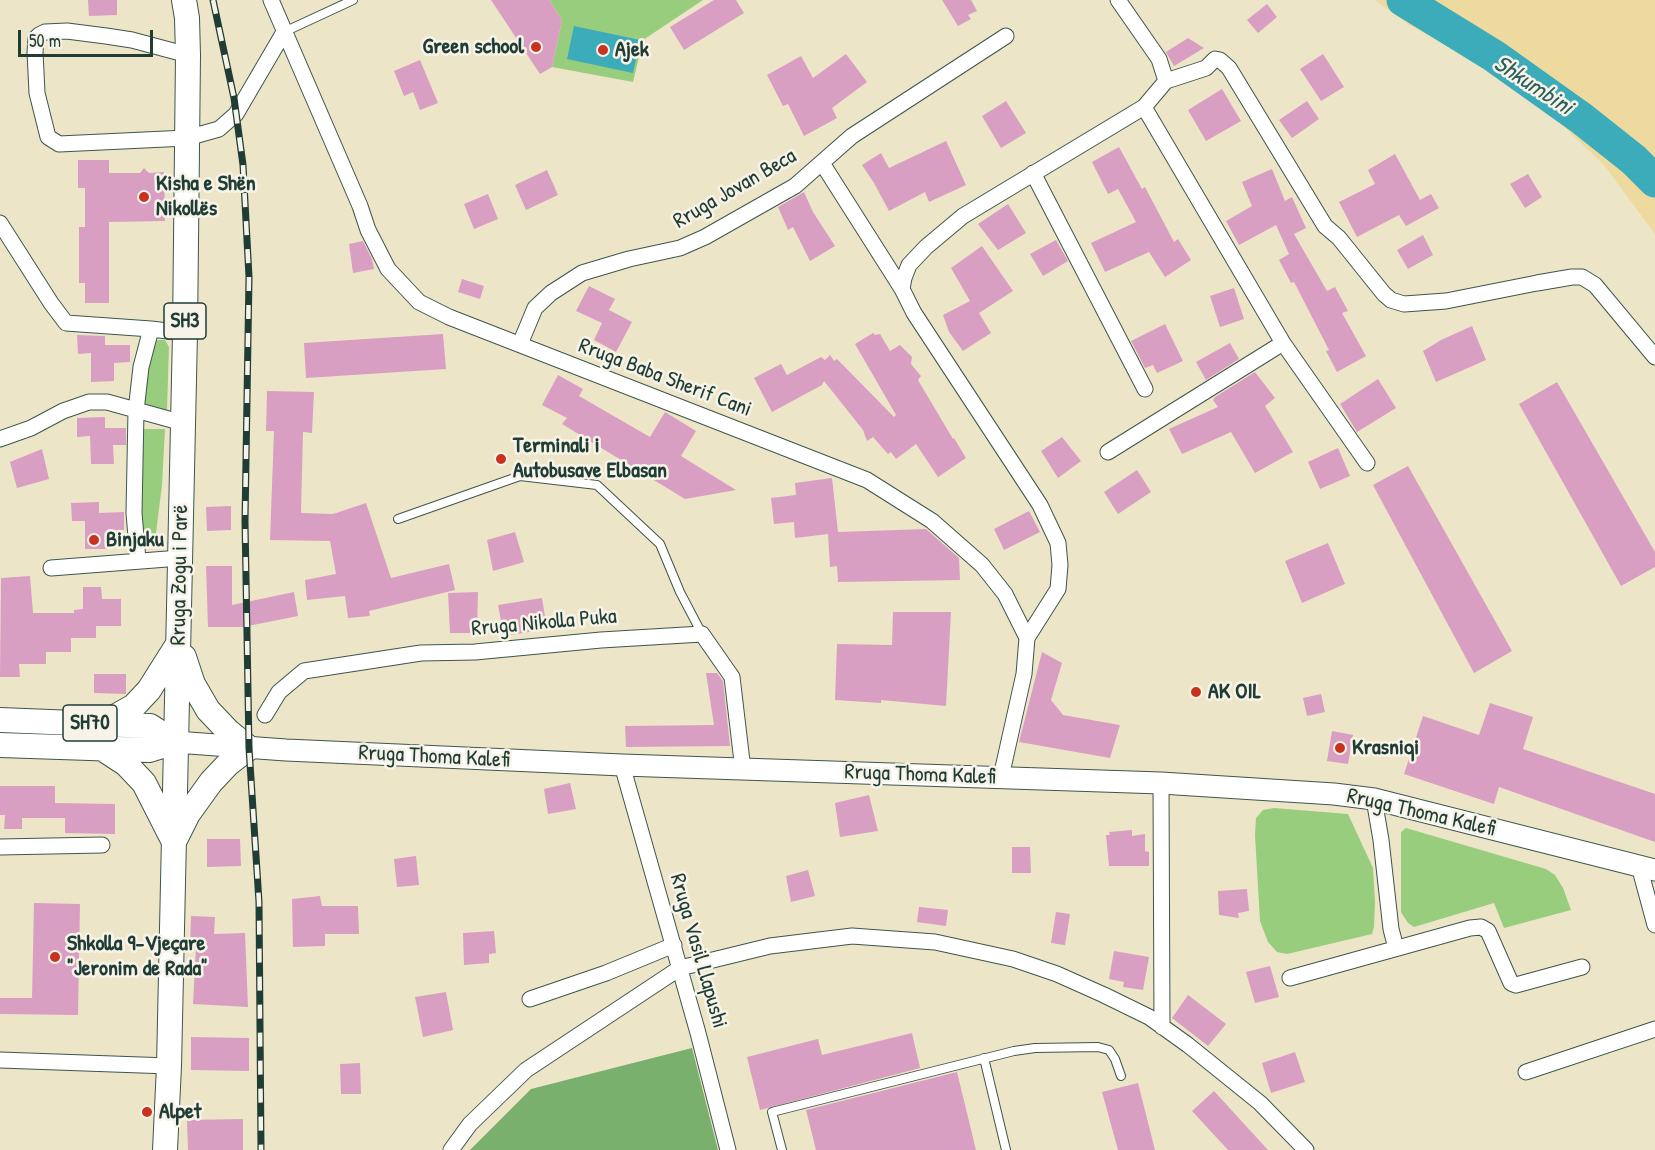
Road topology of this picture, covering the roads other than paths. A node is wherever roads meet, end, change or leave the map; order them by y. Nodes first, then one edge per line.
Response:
1 (184, 0) edge
2 (271, 0) edge
3 (353, 0) edge
4 (1118, 0) edge
5 (284, 32) junction
6 (1006, 36) dead end
7 (188, 55) junction
8 (1166, 81) junction
9 (1144, 107) junction
10 (187, 138) junction
11 (822, 163) junction
12 (1033, 173) junction
13 (0, 223) edge
14 (902, 289) junction
15 (151, 329) junction
16 (185, 333) junction
17 (1283, 343) junction
18 (520, 344) junction
19 (1655, 357) edge
20 (1145, 389) dead end
21 (136, 411) junction
22 (183, 423) junction
23 (0, 440) edge
24 (1108, 452) dead end
25 (1367, 463) dead end
26 (398, 519) dead end
27 (180, 558) junction
28 (138, 560) junction
29 (51, 568) dead end
30 (702, 634) junction
31 (1027, 638) junction
32 (179, 642) junction
33 (265, 715) dead end
34 (0, 720) edge
35 (104, 723) junction
36 (175, 742) junction
37 (0, 746) edge
38 (249, 748) junction
39 (103, 749) junction
40 (622, 765) junction
41 (743, 770) junction
42 (1001, 777) junction
43 (1161, 783) junction
44 (1374, 799) junction
45 (174, 843) junction
46 (102, 845) dead end
47 (0, 847) edge
48 (1647, 868) edge
49 (1655, 925) edge
50 (674, 945) junction
51 (1396, 948) junction
52 (680, 968) junction
53 (1581, 968) dead end
54 (1290, 978) dead end
55 (530, 999) dead end
56 (1162, 1026) junction
57 (1655, 1029) edge
58 (984, 1059) junction
59 (0, 1060) edge
60 (169, 1066) junction
61 (1526, 1072) dead end
62 (1121, 1076) dead end
63 (165, 1150) edge
64 (451, 1150) edge
65 (728, 1150) edge
66 (782, 1150) edge
67 (1006, 1150) edge
68 (1306, 1150) edge

1 - 7 main road, Rruga Zogu i Parë / SH3
2 - 5 street, Rruga Baba Sherif Cani
3 - 5 lane
4 - 8 street
5 - 10 street
5 - 18 street, Rruga Baba Sherif Cani
6 - 11 street, Rruga Jovan Beca
7 - 10 main road, Rruga Zogu i Parë / SH3
7 - 10 street
8 - 9 street
8 - 19 street
9 - 12 street
9 - 17 street
10 - 16 main road, Rruga Zogu i Parë / SH3
11 - 14 street
11 - 18 street, Rruga Jovan Beca
12 - 14 street
12 - 20 street
13 - 15 street
14 - 31 street
15 - 16 street
15 - 21 street
16 - 22 main road, Rruga Zogu i Parë / SH3
17 - 24 street
17 - 25 street
18 - 31 street, Rruga Baba Sherif Cani
21 - 22 street
21 - 23 street
21 - 28 street
22 - 27 main road, Rruga Zogu i Parë / SH3
26 - 30 lane
27 - 28 street
27 - 32 main road, Rruga Zogu i Parë / SH3
28 - 29 street
30 - 33 street, Rruga Nikolla Puka
30 - 41 street
31 - 42 street
32 - 35 main road
32 - 36 main road, Rruga Zogu i Parë / SH3
32 - 38 main road
34 - 35 main road, Rruga Thoma Kalefi / SH70
35 - 36 main road, Rruga Thoma Kalefi / SH70
36 - 38 main road, Rruga Thoma Kalefi / SH70
36 - 39 main road, Rruga Thoma Kalefi / SH70
36 - 45 main road, Rruga Zogu i Parë / SH3
37 - 39 main road, Rruga Thoma Kalefi / SH70
38 - 40 main road, Rruga Thoma Kalefi / SH70
38 - 45 main road
39 - 45 main road
40 - 41 main road, Rruga Thoma Kalefi / SH70
40 - 50 street, Rruga Vasil Llapushi
41 - 42 main road, Rruga Thoma Kalefi / SH70
42 - 43 main road, Rruga Thoma Kalefi / SH70
43 - 44 main road, Rruga Thoma Kalefi / SH70
43 - 56 street
44 - 48 main road, Rruga Thoma Kalefi / SH70
44 - 51 street
45 - 60 main road, Rruga Zogu i Parë / SH3
46 - 47 street
48 - 49 street
50 - 52 street, Rruga Vasil Llapushi
50 - 55 street
51 - 53 street
51 - 54 street
52 - 56 street
52 - 64 street
52 - 65 street, Rruga Vasil Llapushi
56 - 68 street
57 - 61 street
58 - 62 lane
58 - 66 lane
58 - 67 lane
59 - 60 street
60 - 63 main road, Rruga Zogu i Parë / SH3

